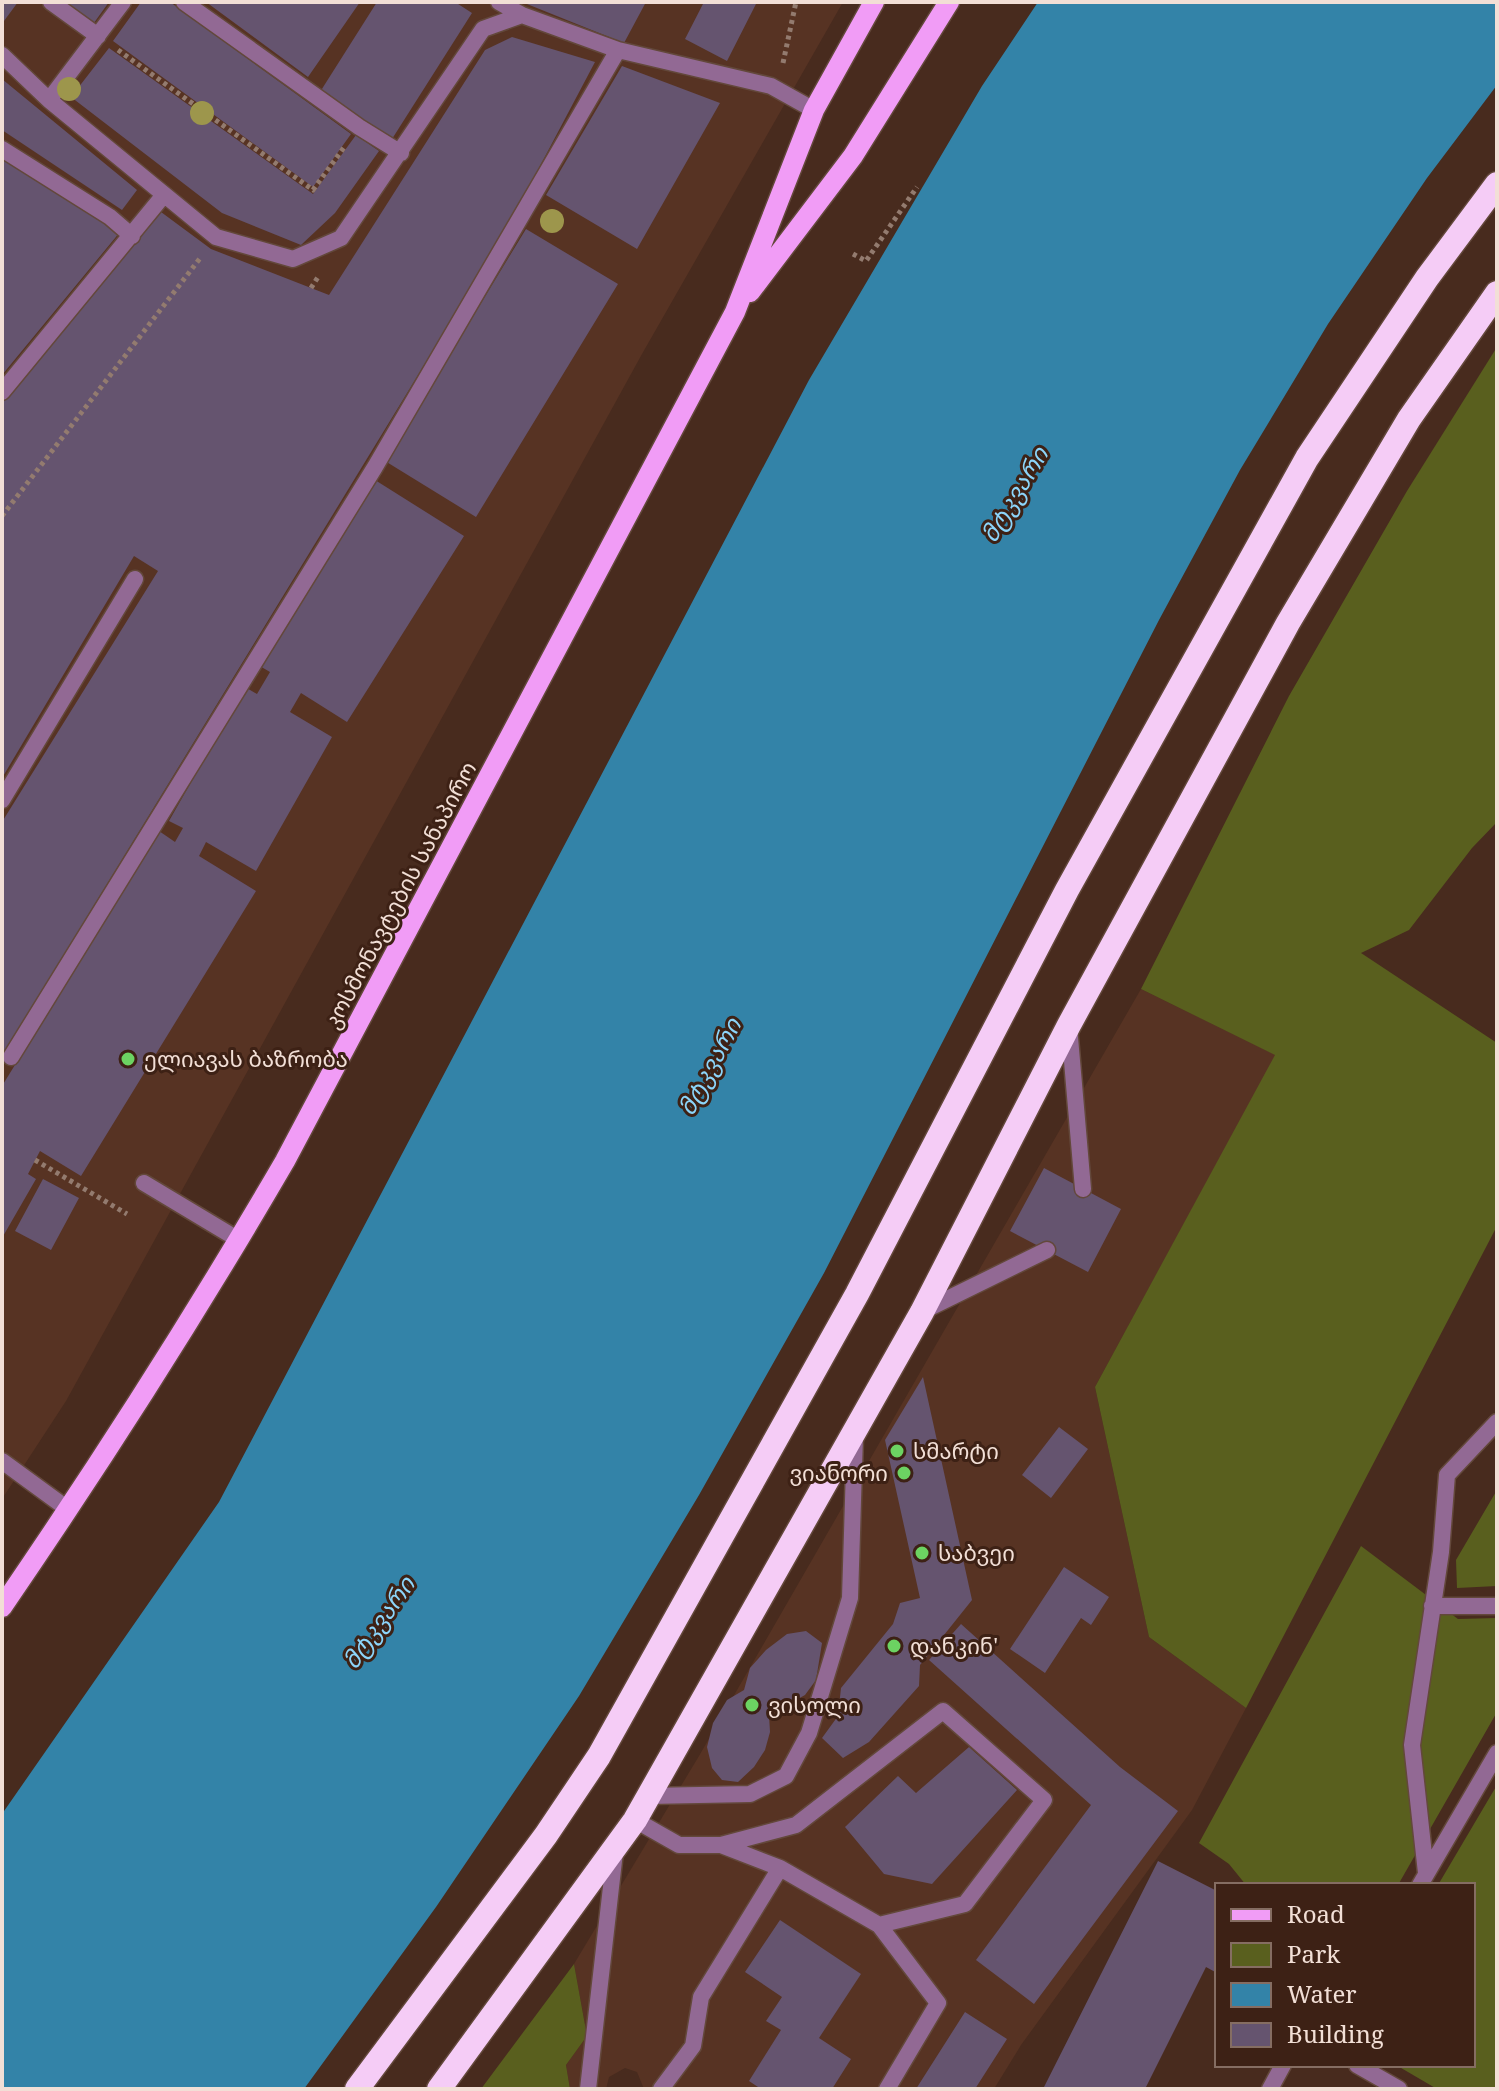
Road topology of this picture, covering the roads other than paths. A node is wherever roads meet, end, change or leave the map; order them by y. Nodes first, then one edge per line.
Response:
1 (51, 2) edge
2 (123, 2) edge
3 (184, 2) edge
4 (499, 2) edge
5 (874, 2) edge
6 (949, 2) edge
7 (522, 15) junction
8 (98, 36) junction
9 (618, 50) junction
10 (2, 55) edge
11 (49, 100) junction
12 (814, 110) junction
13 (2, 149) edge
14 (401, 153) junction
15 (1497, 184) edge
16 (163, 196) junction
17 (132, 236) junction
18 (1497, 293) edge
19 (735, 312) junction
20 (2, 392) edge
21 (135, 579) dead end
22 (2, 800) edge
23 (1069, 1025) junction
24 (11, 1057) dead end
25 (144, 1183) dead end
26 (1083, 1189) dead end
27 (239, 1240) junction
28 (1047, 1250) dead end
29 (922, 1312) junction
30 (1497, 1422) edge
31 (856, 1429) junction
32 (2, 1461) edge
33 (69, 1510) junction
34 (1432, 1606) junction
35 (1497, 1606) edge
36 (2, 1607) edge
37 (1497, 1753) edge
38 (648, 1796) junction
39 (635, 1820) junction
40 (721, 1845) junction
41 (615, 1851) junction
42 (780, 1868) junction
43 (1423, 1879) edge
44 (879, 1925) junction
45 (1282, 2067) edge
46 (1360, 2067) edge
47 (357, 2089) edge
48 (439, 2089) edge
49 (588, 2089) edge
50 (661, 2089) edge
51 (887, 2089) edge
52 (1270, 2089) edge
53 (1399, 2089) edge

1 - 8 lane
2 - 8 lane
3 - 14 lane
4 - 7 lane
5 - 12 main road, კოსმონავტების სანაპირო
6 - 19 main road, კოსმონავტების სანაპირო
7 - 9 lane
7 - 14 lane
8 - 11 lane
9 - 12 lane
9 - 24 lane
10 - 11 lane
11 - 16 lane
12 - 19 main road, კოსმონავტების სანაპირო
13 - 17 lane
14 - 16 lane
15 - 47 highway
16 - 17 lane
17 - 20 lane
18 - 23 highway
19 - 27 main road, კოსმონავტების სანაპირო
21 - 22 lane
23 - 26 lane
23 - 29 highway
25 - 27 lane
27 - 33 main road, კოსმონავტების სანაპირო
28 - 29 lane
29 - 31 highway
30 - 34 lane
31 - 38 highway
31 - 38 lane
32 - 33 lane
33 - 36 main road, კოსმონავტების სანაპირო
34 - 35 lane
34 - 43 lane
37 - 43 lane
38 - 39 highway
39 - 40 lane
39 - 41 highway
40 - 42 lane
40 - 44 lane
41 - 48 highway
41 - 49 lane
42 - 44 lane
42 - 50 lane
44 - 51 lane
45 - 52 lane
46 - 53 lane

